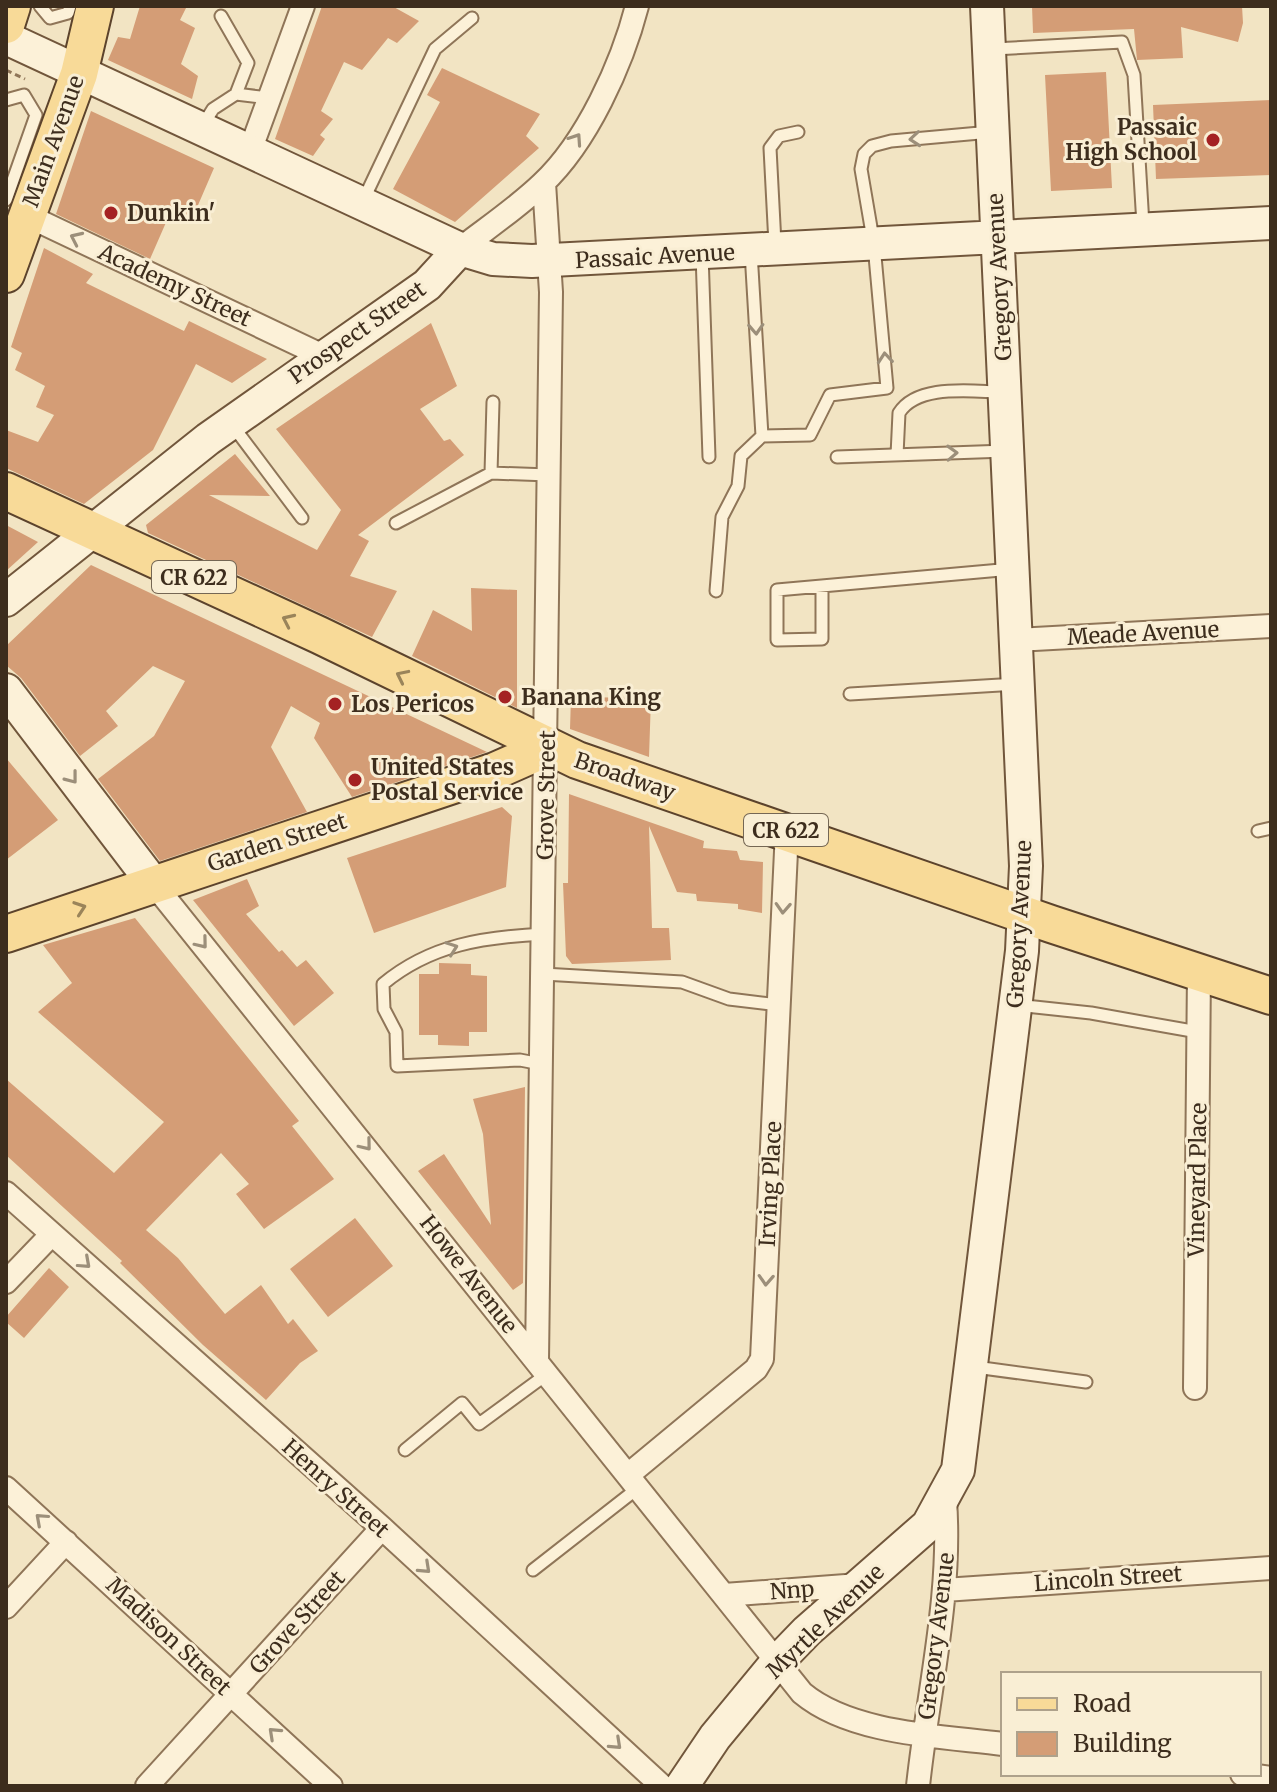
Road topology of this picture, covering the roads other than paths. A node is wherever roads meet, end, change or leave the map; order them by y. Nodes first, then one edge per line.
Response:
1 (12, 6) edge
2 (40, 6) edge
3 (88, 6) edge
4 (302, 6) edge
5 (637, 6) edge
6 (987, 6) edge
7 (221, 16) dead end
8 (472, 18) dead end
9 (6, 25) edge
10 (6, 38) edge
11 (989, 49) junction
12 (79, 74) junction
13 (236, 94) junction
14 (269, 98) junction
15 (6, 100) edge
16 (201, 129) junction
17 (798, 132) dead end
18 (992, 132) junction
19 (42, 136) junction
20 (250, 151) junction
21 (544, 183) junction
22 (362, 203) junction
23 (16, 207) edge
24 (1271, 223) edge
25 (1143, 230) junction
26 (997, 238) junction
27 (874, 245) junction
28 (460, 249) junction
29 (763, 251) junction
30 (702, 254) junction
31 (548, 261) junction
32 (6, 274) edge
33 (323, 356) junction
34 (1004, 392) junction
35 (493, 402) dead end
36 (231, 423) junction
37 (762, 436) junction
38 (1007, 451) junction
39 (897, 455) junction
40 (709, 457) dead end
41 (837, 457) dead end
42 (491, 473) junction
43 (550, 475) junction
44 (6, 491) edge
45 (302, 518) dead end
46 (396, 523) dead end
47 (93, 531) junction
48 (1012, 569) junction
49 (822, 586) junction
50 (716, 591) dead end
51 (6, 600) edge
52 (1271, 626) edge
53 (1016, 640) junction
54 (1018, 684) junction
55 (6, 690) edge
56 (850, 694) dead end
57 (15, 712) edge
58 (547, 748) junction
59 (1271, 828) edge
60 (787, 830) junction
61 (1258, 831) dead end
62 (153, 883) junction
63 (1024, 915) junction
64 (6, 934) edge
65 (544, 934) junction
66 (1199, 972) junction
67 (543, 974) junction
68 (1271, 996) edge
69 (779, 1005) junction
70 (1015, 1005) junction
71 (1198, 1032) junction
72 (542, 1064) junction
73 (6, 1193) edge
74 (52, 1234) junction
75 (6, 1282) edge
76 (542, 1367) junction
77 (971, 1367) junction
78 (1086, 1382) dead end
79 (1195, 1388) dead end
80 (405, 1450) dead end
81 (633, 1482) junction
82 (6, 1488) edge
83 (945, 1500) junction
84 (382, 1528) junction
85 (66, 1542) junction
86 (1271, 1568) edge
87 (533, 1570) dead end
88 (859, 1585) junction
89 (944, 1590) junction
90 (724, 1595) junction
91 (6, 1607) edge
92 (777, 1662) junction
93 (232, 1693) junction
94 (924, 1734) junction
95 (1001, 1744) edge
96 (147, 1786) edge
97 (331, 1786) edge
98 (662, 1786) edge
99 (682, 1786) edge
100 (918, 1786) edge

1 - 9 main road
2 - 3 lane
3 - 12 main road, Main Avenue
4 - 14 street
21 -> 5 street, Prospect Street
6 - 11 street, Gregory Avenue
7 - 13 lane
8 - 22 lane
10 - 12 street, Passaic Avenue
11 - 18 street, Gregory Avenue
11 - 25 lane
12 - 16 street, Passaic Avenue
12 - 19 main road, Main Avenue
13 - 14 lane
13 - 16 lane
14 - 20 street
15 - 19 lane
16 - 20 street, Passaic Avenue
17 - 29 lane
18 - 26 street, Gregory Avenue
18 -> 27 lane
19 - 23 main road, Main Avenue
20 - 22 street, Passaic Avenue
21 - 28 street, Prospect Street
21 - 31 street, Grove Street
22 - 28 street, Passaic Avenue
23 - 32 main road, Main Avenue
33 -> 23 street, Academy Street
24 - 25 street, Passaic Avenue
25 - 26 street, Passaic Avenue
26 - 27 street, Passaic Avenue
26 - 34 street, Gregory Avenue
27 - 29 street, Passaic Avenue
37 -> 27 lane
28 - 31 street, Passaic Avenue
28 - 33 street, Prospect Street
29 - 30 street, Passaic Avenue
29 -> 37 lane
30 - 31 street, Passaic Avenue
30 - 40 lane
31 - 43 street, Grove Street
33 - 36 street, Prospect Street
34 - 38 street, Gregory Avenue
34 - 39 lane
35 - 42 lane
36 - 45 lane
36 - 47 street, Prospect Street
37 - 50 lane
39 -> 38 lane
38 - 48 street, Gregory Avenue
39 - 41 lane
42 - 43 lane
42 - 46 lane
43 - 58 street, Grove Street
44 - 47 main road, Broadway / CR 622
47 - 51 street, Prospect Street
58 -> 47 main road, Broadway / CR 622
48 - 49 lane
48 - 53 street, Gregory Avenue
49 - 49 lane
52 - 53 street, Meade Avenue
53 - 54 street, Gregory Avenue
54 - 56 lane
54 - 63 street, Gregory Avenue
55 - 57 street, Howe Avenue
57 -> 62 street, Howe Avenue
58 - 60 main road, Broadway / CR 622
58 - 62 main road, Garden Street
58 - 65 street, Grove Street
59 - 61 lane
60 - 63 main road, Broadway / CR 622
60 -> 69 street, Irving Place
64 -> 62 main road, Garden Street
62 -> 76 street, Howe Avenue
63 - 66 main road, Broadway / CR 622
63 - 70 street, Gregory Avenue
65 - 67 street, Grove Street
72 -> 65 lane
66 - 68 main road, Broadway / CR 622
66 - 71 street, Vineyard Place
67 - 69 lane
67 - 72 street, Grove Street
69 -> 81 street, Irving Place
70 - 71 lane
70 - 77 street, Gregory Avenue
71 - 79 street, Vineyard Place
72 - 76 street, Grove Street
73 - 74 street, Henry Street
74 - 75 street
74 -> 84 street, Henry Street
76 - 80 lane
76 - 81 street, Howe Avenue
77 - 78 lane
77 - 83 street, Gregory Avenue
81 - 87 lane
81 - 90 street, Howe Avenue
85 -> 82 street, Madison Street
83 - 88 street, Myrtle Avenue
83 - 89 street, Gregory Avenue
84 - 93 street, Grove Street
84 -> 98 street, Henry Street
85 - 91 street
85 - 93 street, Madison Street
86 - 89 street, Lincoln Street
88 - 90 street, Nnp
88 - 92 street, Myrtle Avenue
89 - 94 street, Gregory Avenue
90 - 92 street, Howe Avenue
92 - 94 street, Howe Avenue
92 - 99 street, Myrtle Avenue
93 - 96 street, Grove Street
97 -> 93 street, Madison Street
94 - 95 street, Howe Avenue
94 - 100 street, Gregory Avenue

